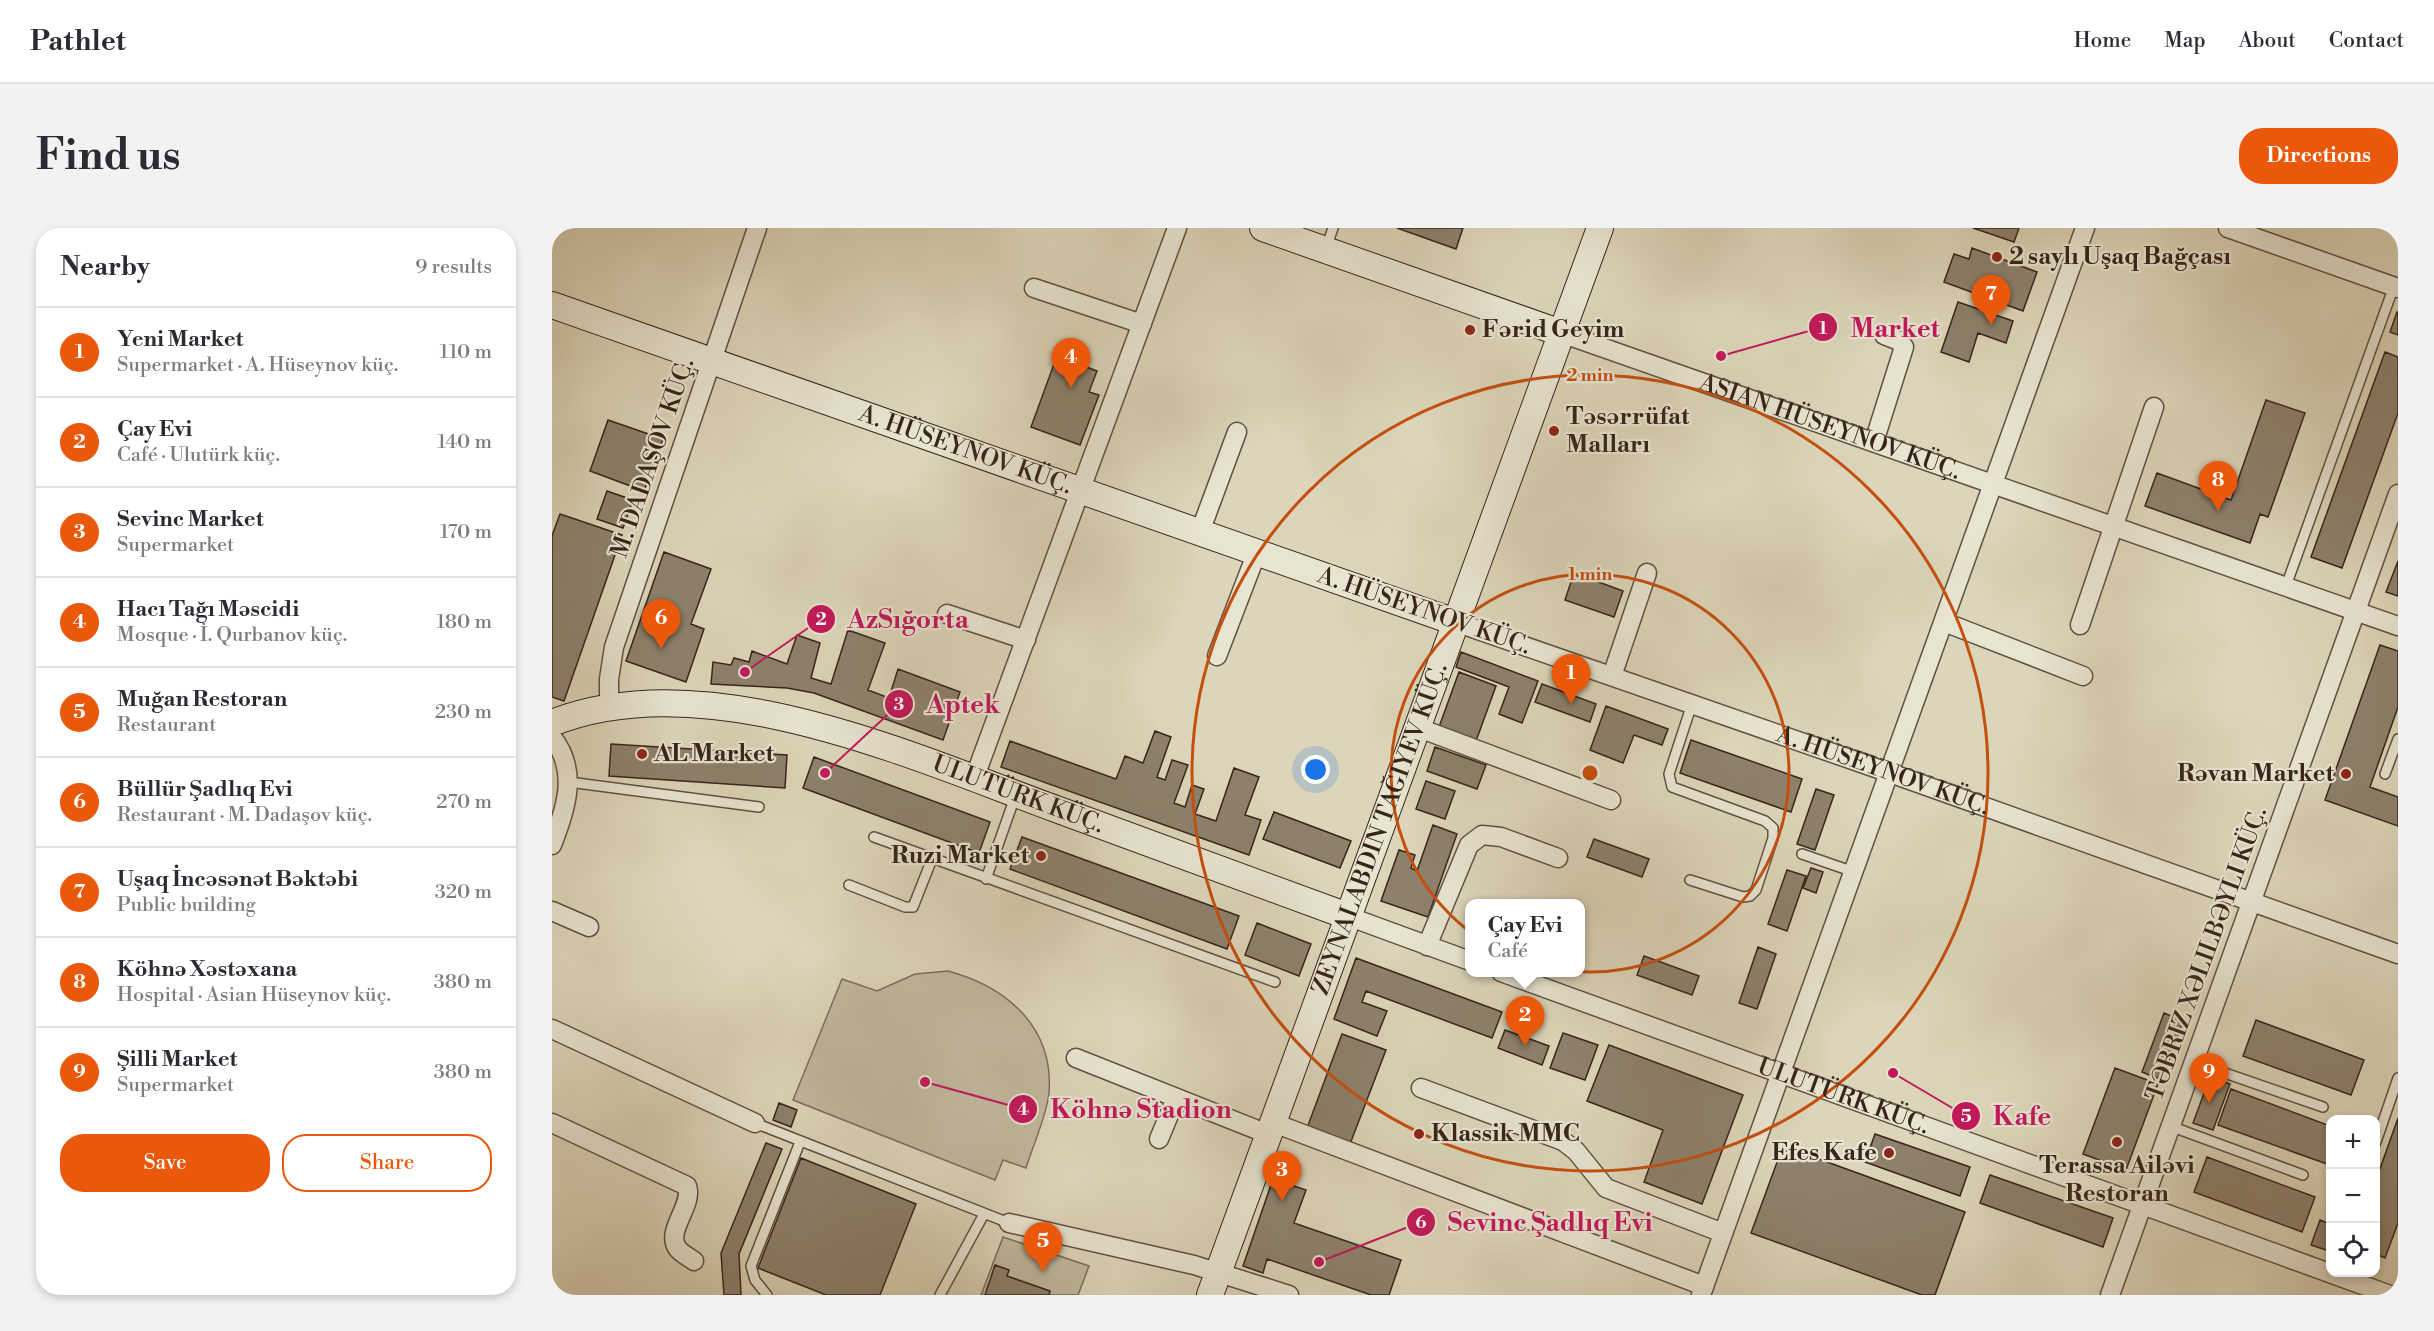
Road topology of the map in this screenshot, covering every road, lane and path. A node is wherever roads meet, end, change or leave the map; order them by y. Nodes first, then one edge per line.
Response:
1 (757, 228) edge
2 (1177, 228) edge
3 (1263, 228) edge
4 (1600, 228) edge
5 (2085, 228) edge
6 (2228, 228) edge
7 (1329, 239) edge
8 (2396, 287) edge
9 (1034, 288) dead end
10 (552, 305) edge
11 (1142, 324) junction
12 (1561, 333) junction
13 (1884, 335) dead end
14 (712, 361) junction
15 (2154, 407) dead end
16 (1237, 432) dead end
17 (1874, 442) junction
18 (1994, 484) junction
19 (1082, 491) junction
20 (2398, 494) edge
21 (2395, 514) edge
22 (2113, 526) junction
23 (1200, 532) junction
24 (1257, 552) junction
25 (1647, 573) dead end
26 (2286, 586) junction
27 (2356, 611) junction
28 (947, 614) dead end
29 (1944, 621) junction
30 (1458, 623) junction
31 (2080, 625) dead end
32 (2398, 626) edge
33 (1026, 640) junction
34 (1217, 656) dead end
35 (1612, 676) junction
36 (2084, 676) dead end
37 (1692, 704) junction
38 (609, 706) junction
39 (552, 723) edge
40 (1419, 728) junction
41 (552, 737) edge
42 (2398, 739) edge
43 (1890, 772) junction
44 (2385, 774) dead end
45 (974, 779) junction
46 (569, 782) junction
47 (1016, 794) junction
48 (1611, 800) dead end
49 (759, 807) dead end
50 (556, 820) edge
51 (874, 837) dead end
52 (552, 845) edge
53 (1802, 854) dead end
54 (1558, 858) dead end
55 (932, 859) junction
56 (1854, 872) junction
57 (986, 879) junction
58 (1690, 880) dead end
59 (849, 885) dead end
60 (2251, 901) junction
61 (552, 911) edge
62 (1350, 917) junction
63 (589, 927) dead end
64 (1427, 946) junction
65 (2398, 954) edge
66 (1465, 959) edge
67 (1515, 977) edge
68 (1275, 982) dead end
69 (552, 1029) edge
70 (1076, 1058) dead end
71 (2193, 1062) junction
72 (1781, 1074) junction
73 (2398, 1078) edge
74 (1421, 1088) dead end
75 (1176, 1098) junction
76 (2323, 1107) dead end
77 (552, 1123) edge
78 (755, 1124) joint
79 (2170, 1126) junction
80 (1272, 1129) junction
81 (2380, 1130) edge
82 (1159, 1139) dead end
83 (800, 1142) junction
84 (2303, 1175) dead end
85 (2142, 1205) junction
86 (984, 1214) junction
87 (1009, 1223) joint
88 (1723, 1233) junction
89 (694, 1260) dead end
90 (2326, 1270) edge
91 (2345, 1277) edge
92 (1215, 1283) edge
93 (1702, 1290) edge
94 (766, 1295) edge
95 (940, 1295) edge
96 (1289, 1295) edge
97 (2110, 1295) edge
98 (2390, 1295) edge

1 - 14 street, M. DADAŞOV KÜÇ.
2 - 11 street
3 - 7 street, ASIAN HÜSEYNOV KÜÇ.
4 - 12 street
5 - 18 street
6 - 8 street
7 - 12 street, ASIAN HÜSEYNOV KÜÇ.
8 - 26 lane
9 - 11 street
10 - 14 street, A. HÜSEYNOV KÜÇ.
11 - 19 street
12 - 17 street, ASIAN HÜSEYNOV KÜÇ.
12 - 30 street
13 - 17 street
14 - 19 street, A. HÜSEYNOV KÜÇ.
14 - 38 street, M. DADAŞOV KÜÇ.
15 - 22 street
16 - 23 street
17 - 18 street, ASIAN HÜSEYNOV KÜÇ.
18 - 22 street, ASIAN HÜSEYNOV KÜÇ.
18 - 29 street
19 - 23 street, A. HÜSEYNOV KÜÇ.
19 - 33 street
20 - 21 street, TƏBRIZ XƏLILBƏYLI KÜÇ.
21 - 27 street, TƏBRIZ XƏLILBƏYLI KÜÇ.
22 - 26 street, ASIAN HÜSEYNOV KÜÇ.
22 - 31 street
23 - 24 street, A. HÜSEYNOV KÜÇ.
24 - 30 street, A. HÜSEYNOV KÜÇ.
24 - 34 street
25 - 35 street
26 - 27 street, ASIAN HÜSEYNOV KÜÇ.
27 - 32 street, ASIAN HÜSEYNOV KÜÇ.
27 - 60 street, TƏBRIZ XƏLILBƏYLI KÜÇ.
28 - 33 street
29 - 36 street
29 - 43 street
30 - 35 street, A. HÜSEYNOV KÜÇ.
30 - 40 street
33 - 45 street
35 - 37 street, A. HÜSEYNOV KÜÇ.
37 - 43 street, A. HÜSEYNOV KÜÇ.
37 - 58 lane
38 - 39 street, ULUTÜRK KÜÇ.
38 - 45 street, ULUTÜRK KÜÇ.
40 - 48 street
40 - 62 street
41 - 46 street
42 - 44 lane
43 - 56 street
43 - 60 street, A. HÜSEYNOV KÜÇ.
45 - 47 street, ULUTÜRK KÜÇ.
46 - 49 lane
46 - 50 street
47 - 57 lane
47 - 62 street, ULUTÜRK KÜÇ.
50 - 52 street
51 - 55 lane
53 - 56 lane
54 - 64 street
55 - 57 lane
55 - 59 lane
56 - 72 street
57 - 68 lane
60 - 65 street, A. HÜSEYNOV KÜÇ.
60 - 71 street, TƏBRIZ XƏLILBƏYLI KÜÇ.
61 - 63 street
62 - 64 street, ULUTÜRK KÜÇ.
62 - 80 street
64 - 66 street, ULUTÜRK KÜÇ.
67 - 72 street, ULUTÜRK KÜÇ.
69 - 78 street
70 - 75 street
71 - 76 lane
71 - 79 street, TƏBRIZ XƏLILBƏYLI KÜÇ.
72 - 85 street, ULUTÜRK KÜÇ.
72 - 88 street
73 - 81 lane
74 - 88 street
75 - 80 street
75 - 82 street
77 - 89 street
78 - 83 lane
79 - 84 lane
79 - 85 street, TƏBRIZ XƏLILBƏYLI KÜÇ.
80 - 92 street
80 - 93 street
83 - 86 lane
83 - 94 lane
85 - 90 street, ULUTÜRK KÜÇ.
85 - 97 street, TƏBRIZ XƏLILBƏYLI KÜÇ.
86 - 87 lane
86 - 95 lane
87 - 92 street
88 - 93 street
91 - 98 street, ULUTÜRK KÜÇ.
92 - 96 street

